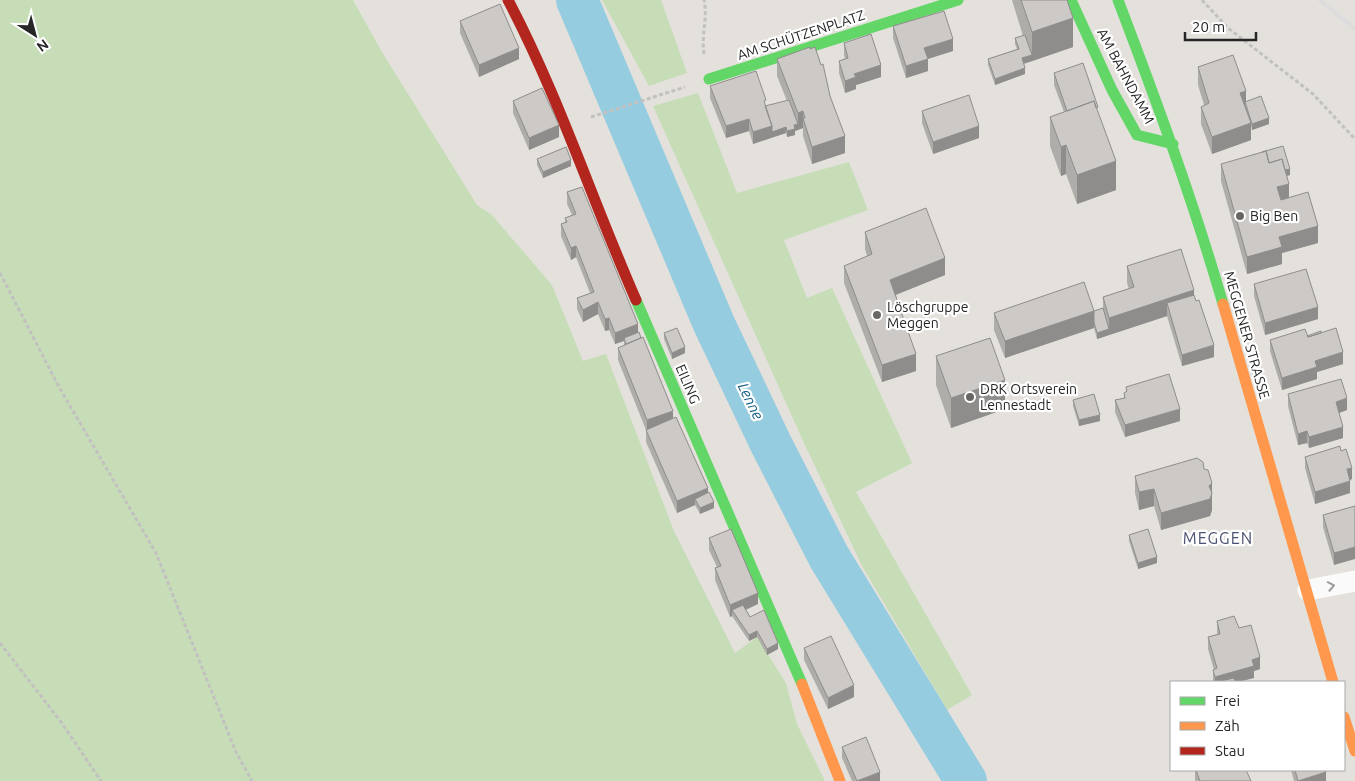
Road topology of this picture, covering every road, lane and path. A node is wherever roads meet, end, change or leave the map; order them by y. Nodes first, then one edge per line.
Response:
1 (508, 0) edge
2 (704, 0) edge
3 (958, 0) edge
4 (1071, 0) edge
5 (1118, 0) edge
6 (1202, 0) edge
7 (709, 79) junction
8 (585, 118) dead end
9 (1355, 138) edge
10 (1173, 144) junction
11 (0, 273) edge
12 (1355, 581) edge
13 (1308, 590) junction
14 (0, 643) edge
15 (1333, 681) edge
16 (1345, 720) edge
17 (1355, 751) edge
18 (101, 781) edge
19 (252, 781) edge
20 (840, 781) edge

1 - 20 street, EILING
2 - 7 path
3 - 7 street, AM SCHÜTZENPLATZ
4 - 10 street, AM BAHNDAMM
5 - 10 street, MEGGENER STRASSE
6 - 9 path
7 - 8 path
10 - 13 street, MEGGENER STRASSE
11 - 19 path
13 -> 12 street
13 - 15 street, MEGGENER STRASSE
14 - 18 path
16 - 17 street

